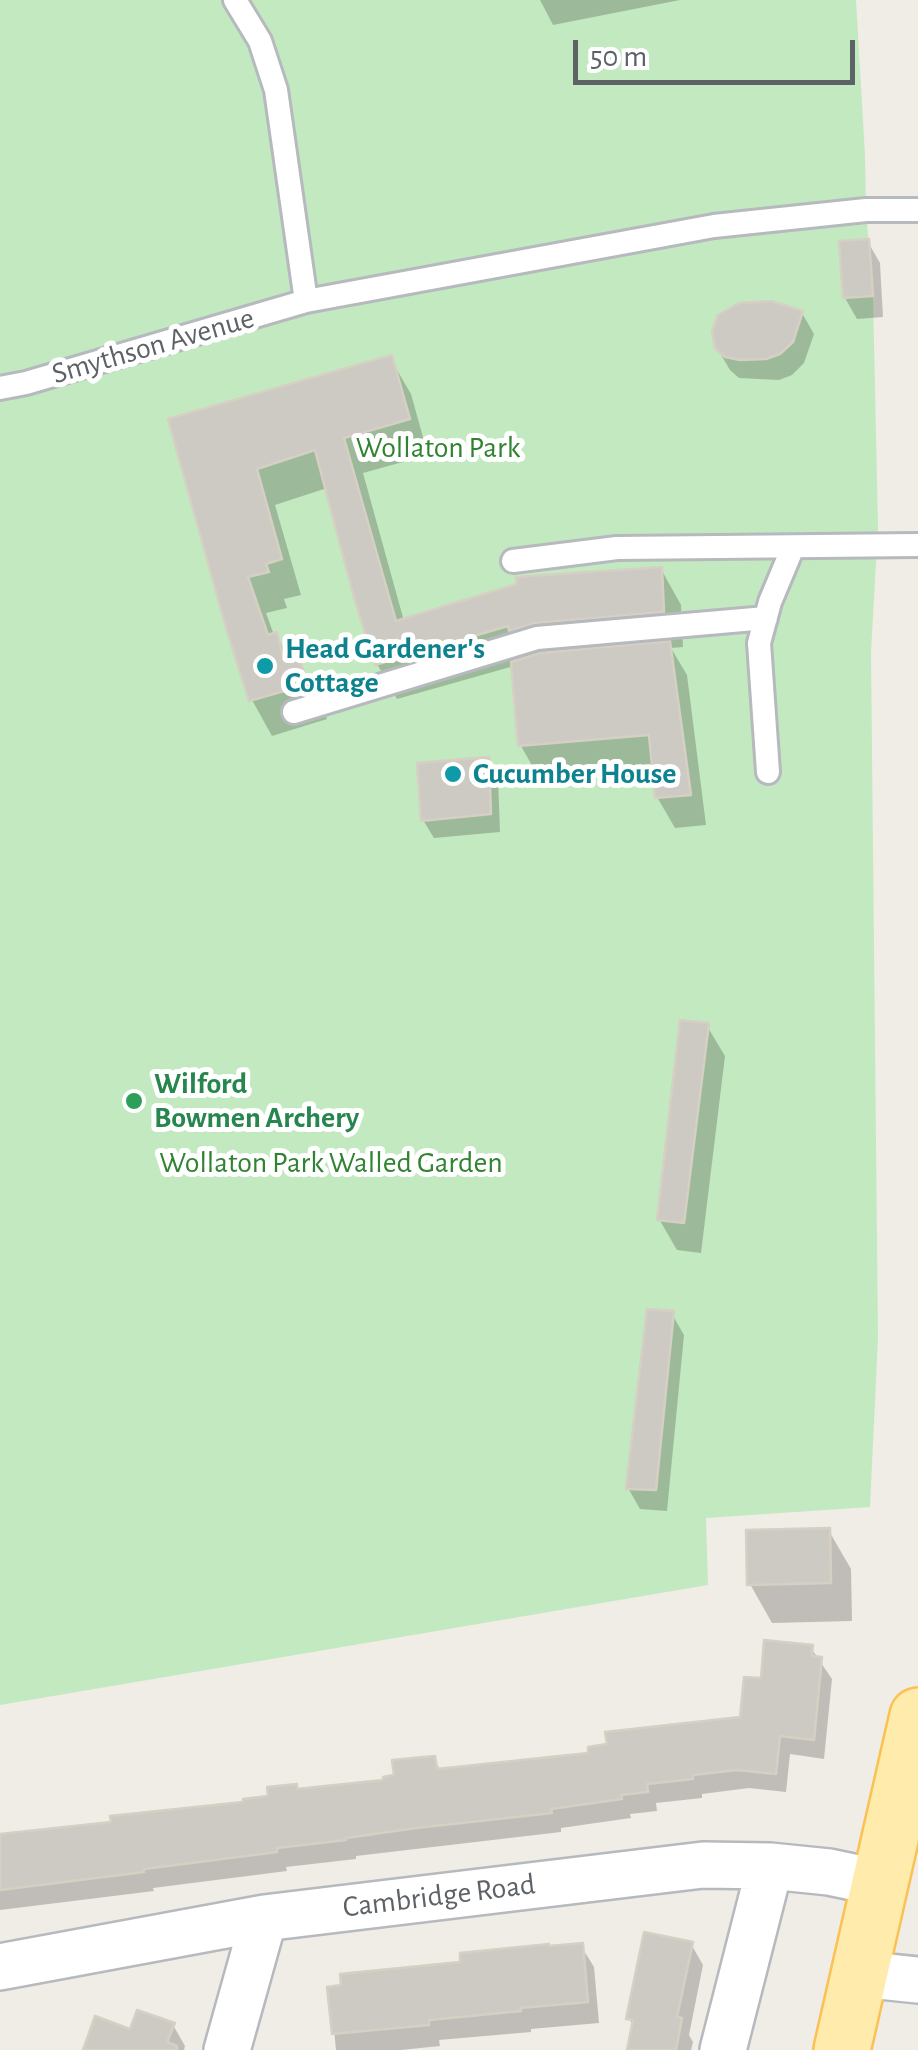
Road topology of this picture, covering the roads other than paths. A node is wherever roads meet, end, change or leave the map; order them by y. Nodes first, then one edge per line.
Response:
1 (236, 0) edge
2 (918, 210) edge
3 (306, 301) junction
4 (0, 388) edge
5 (792, 546) junction
6 (918, 546) edge
7 (514, 561) dead end
8 (766, 618) junction
9 (294, 712) dead end
10 (768, 772) dead end
11 (918, 1716) edge
12 (770, 1866) junction
13 (881, 1884) junction
14 (264, 1918) junction
15 (0, 1967) edge
16 (860, 1974) junction
17 (918, 1980) edge
18 (226, 2050) edge
19 (723, 2050) edge
20 (842, 2050) edge

1 - 3 lane
2 - 3 lane, Smythson Avenue
3 - 4 lane, Smythson Avenue
5 - 6 lane
5 - 7 lane
5 - 8 lane
8 - 9 lane
8 - 10 lane
11 - 13 main road
12 - 13 street, Cambridge Road
12 - 14 street, Cambridge Road
12 - 19 street
13 - 16 main road
14 - 15 street, Cambridge Road
14 - 18 street
16 - 17 street
16 - 20 main road

